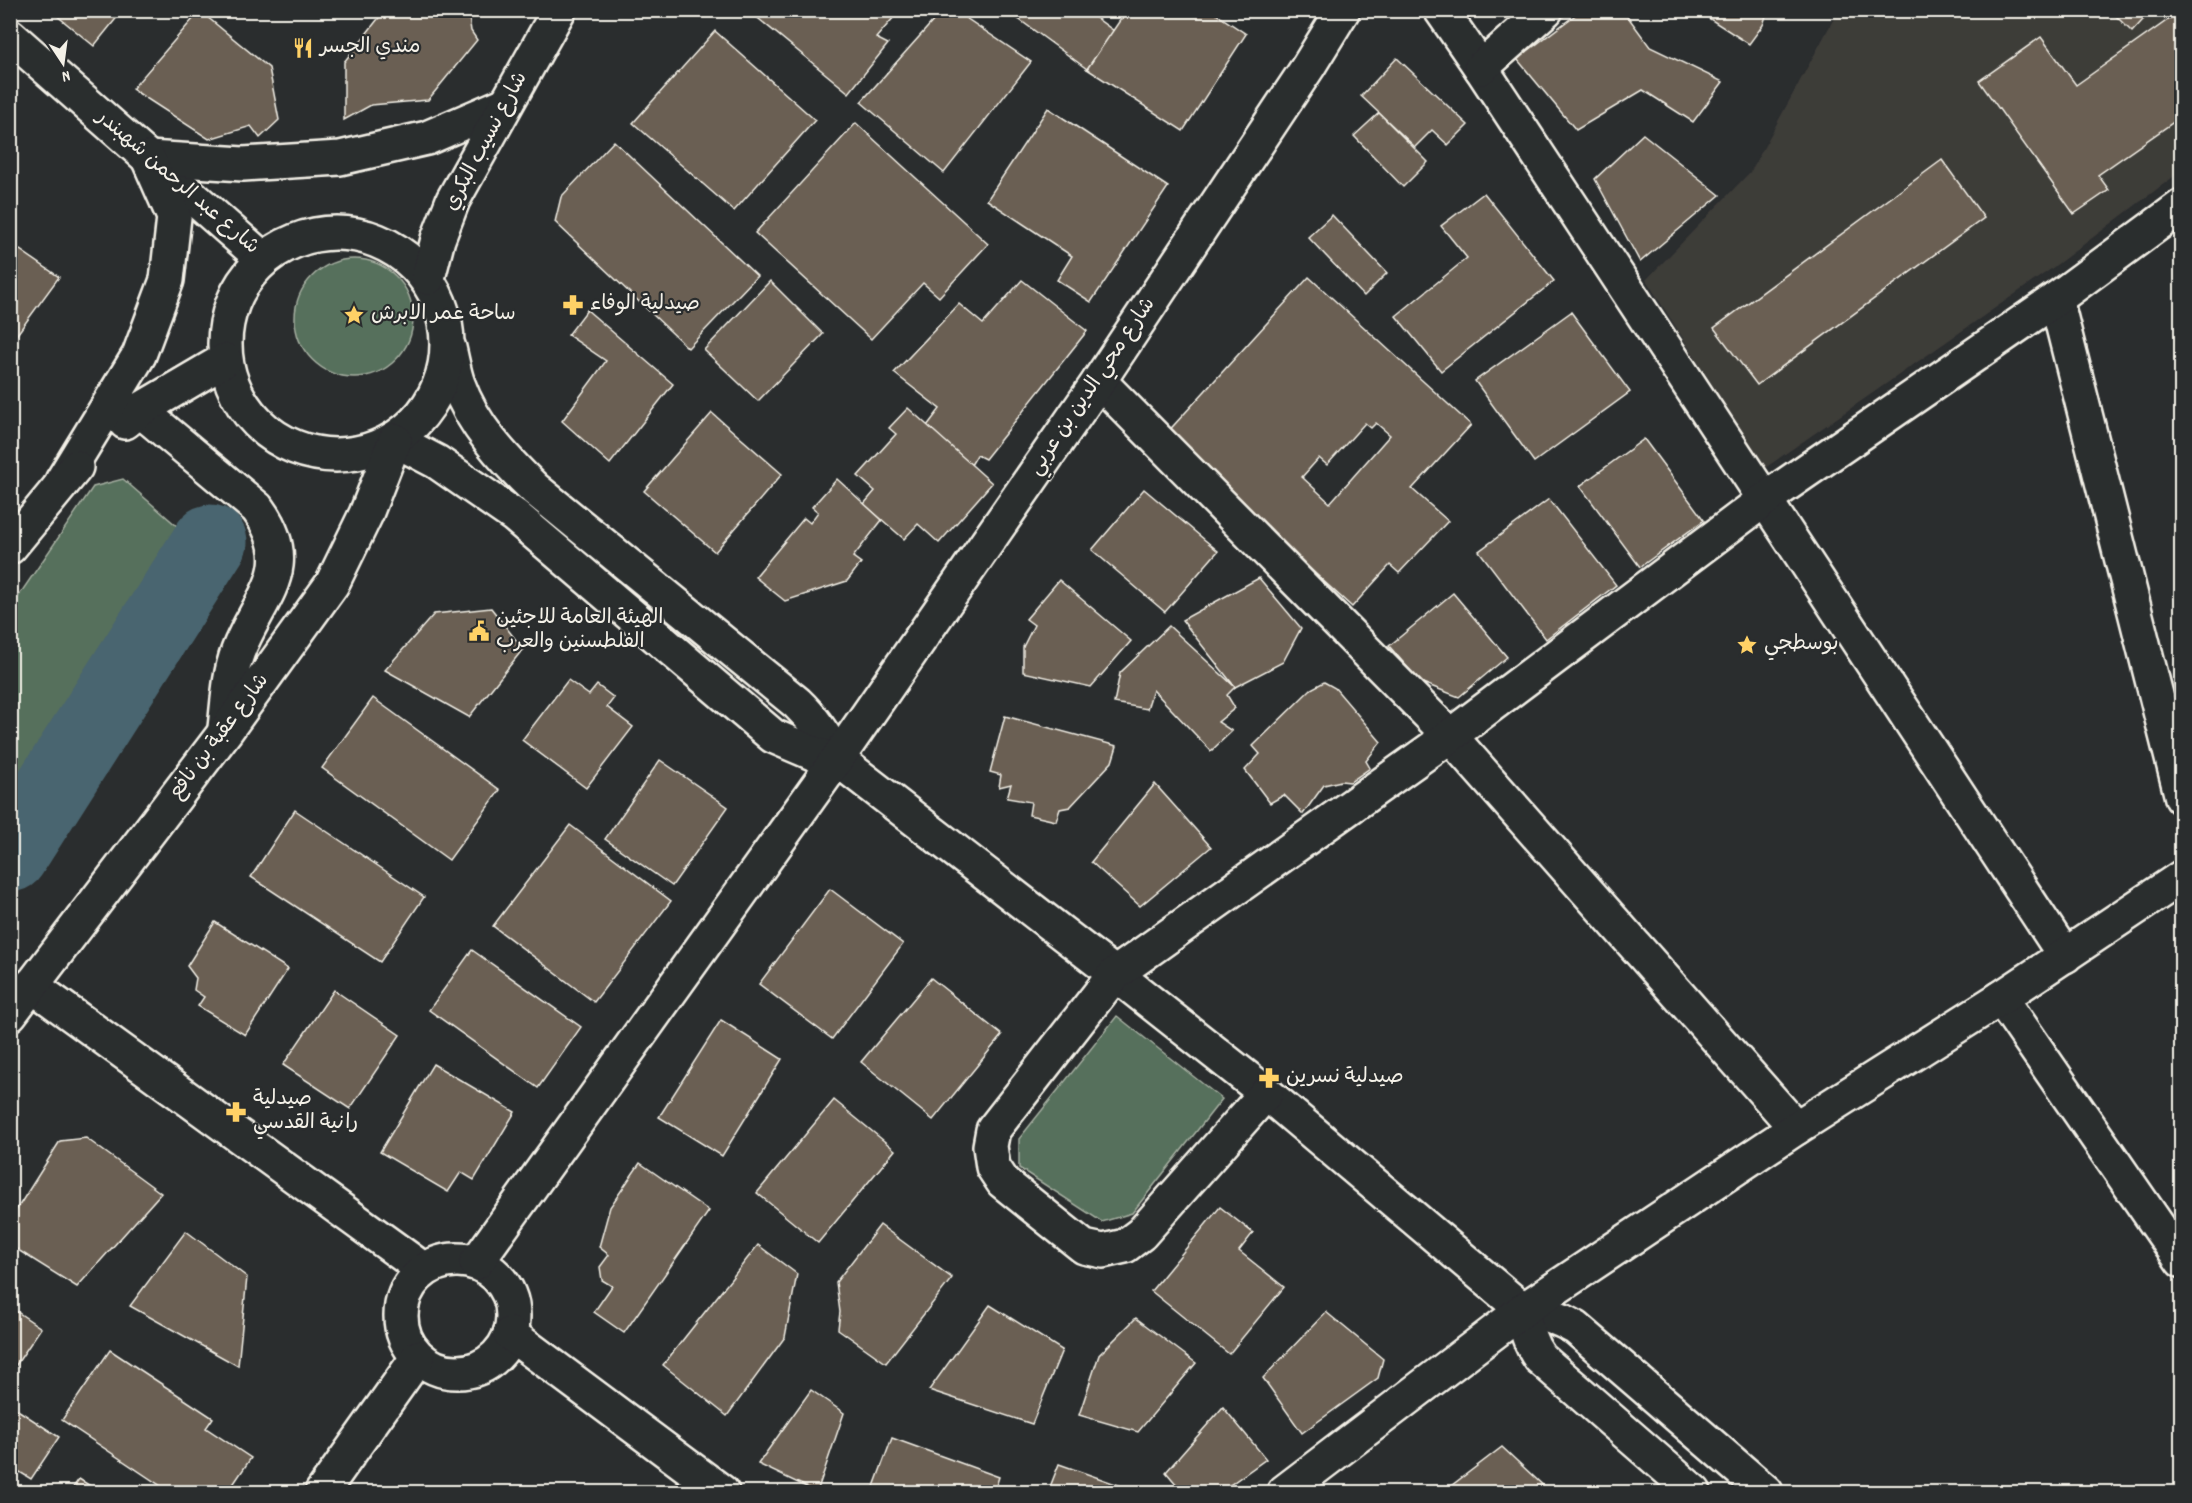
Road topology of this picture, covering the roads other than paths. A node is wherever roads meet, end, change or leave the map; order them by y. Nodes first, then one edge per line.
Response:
1 (559, 10) edge
2 (1343, 10) edge
3 (1441, 10) edge
4 (1546, 10) edge
5 (10, 36) edge
6 (1481, 68) junction
7 (506, 105) junction
8 (148, 158) junction
9 (2181, 206) edge
10 (263, 259) junction
11 (428, 278) junction
12 (2056, 299) junction
13 (449, 348) junction
14 (225, 360) junction
15 (1099, 381) junction
16 (140, 410) junction
17 (395, 440) junction
18 (62, 481) junction
19 (1764, 500) junction
20 (10, 547) edge
21 (225, 732) junction
22 (1450, 736) junction
23 (837, 759) junction
24 (2181, 798) edge
25 (2181, 877) edge
26 (2065, 956) junction
27 (1115, 974) junction
28 (31, 985) junction
29 (2001, 998) junction
30 (10, 1014) edge
31 (1266, 1093) junction
32 (1796, 1128) junction
33 (2181, 1261) edge
34 (476, 1263) junction
35 (424, 1270) junction
36 (1523, 1310) junction
37 (510, 1334) junction
38 (418, 1357) junction
39 (322, 1492) edge
40 (722, 1492) edge
41 (1284, 1492) edge
42 (1694, 1492) edge
43 (1766, 1492) edge

1 - 7 street, شارع نسيب البكري
2 - 15 street, شارع محي الدين بن عربي
3 - 6 street
4 - 6 street
5 - 8 street, شارع عبد الرحمن شهبندر
6 - 19 street
7 - 8 street
7 - 11 street, شارع نسيب البكري
8 - 10 street, شارع عبد الرحمن شهبندر
8 - 18 street
9 - 12 street
10 - 11 street
10 - 14 street
11 - 13 street
12 - 19 street
12 - 24 street
13 - 17 street
13 - 23 street
14 - 16 street
14 - 17 street
15 - 22 street
15 - 23 street, شارع محي الدين بن عربي
16 - 18 street
16 - 21 street
17 - 21 street, شارع عقبة بن نافع
17 - 23 street
18 - 20 street
19 - 22 street
19 - 26 street
21 - 28 street, شارع عقبة بن نافع
22 - 27 street
22 - 32 street
23 - 27 street
23 - 34 street, شارع محي الدين بن عربي
25 - 26 street
26 - 29 street
27 - 31 street
27 - 31 street
28 - 30 street, شارع عقبة بن نافع
28 - 35 street
29 - 32 street
29 - 33 street
31 - 36 street
32 - 36 street
34 - 35 street
34 - 37 street
35 - 38 street
36 - 41 street
36 - 42 street
36 - 43 street
37 - 38 street
37 - 40 street
38 - 39 street

